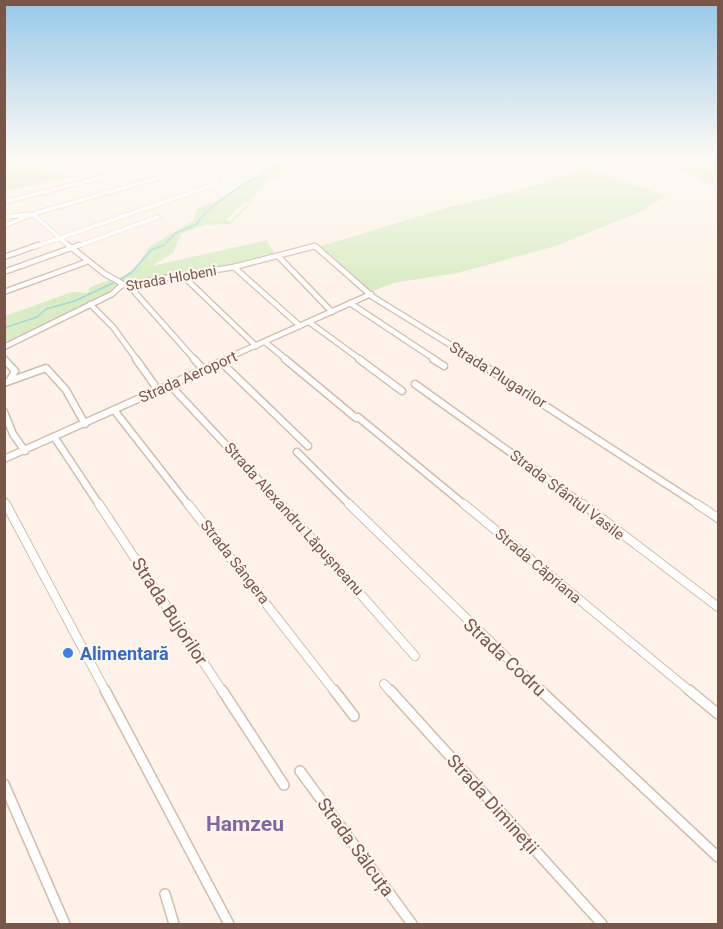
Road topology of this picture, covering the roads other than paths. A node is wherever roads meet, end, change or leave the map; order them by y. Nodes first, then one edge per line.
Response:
1 (81, 200) edge
2 (169, 200) edge
3 (33, 214) junction
4 (4, 217) edge
5 (158, 217) dead end
6 (4, 226) edge
7 (61, 238) junction
8 (71, 248) junction
9 (4, 257) edge
10 (279, 257) junction
11 (86, 262) junction
12 (234, 267) junction
13 (4, 272) edge
14 (180, 274) junction
15 (122, 285) junction
16 (4, 292) edge
17 (371, 294) junction
18 (350, 303) junction
19 (90, 304) junction
20 (332, 312) junction
21 (309, 322) junction
22 (300, 326) junction
23 (266, 342) junction
24 (256, 346) junction
25 (4, 347) edge
26 (4, 359) edge
27 (221, 362) junction
28 (444, 366) dead end
29 (204, 370) junction
30 (5, 384) edge
31 (415, 384) dead end
32 (170, 385) junction
33 (158, 390) junction
34 (402, 391) dead end
35 (114, 410) junction
36 (4, 412) edge
37 (85, 424) junction
38 (4, 432) edge
39 (13, 434) junction
40 (55, 438) junction
41 (308, 446) dead end
42 (25, 451) junction
43 (297, 452) dead end
44 (4, 459) edge
45 (4, 501) edge
46 (718, 518) edge
47 (718, 607) edge
48 (415, 656) dead end
49 (384, 684) dead end
50 (718, 714) edge
51 (354, 716) dead end
52 (300, 771) dead end
53 (4, 784) edge
54 (284, 785) dead end
55 (718, 857) edge
56 (165, 894) dead end
57 (65, 924) edge
58 (174, 924) edge
59 (229, 924) edge
60 (412, 924) edge
61 (602, 924) edge

1 - 3 street
2 - 7 street
3 - 4 street
3 - 6 street
3 - 7 street
5 - 8 street
7 - 8 street
7 - 9 street
8 - 11 street
8 - 13 street
10 - 12 street, Strada Hlobeni
10 - 17 street, Strada Plugarilor
10 - 20 street
11 - 15 street
11 - 16 street
12 - 14 street, Strada Hlobeni
12 - 22 street
14 - 15 street, Strada Hlobeni
14 - 24 street
15 - 19 street, Strada Hlobeni
15 - 29 street
17 - 18 street, Strada Aeroport
17 - 46 street, Strada Plugarilor
18 - 20 street, Strada Aeroport
18 - 28 street
19 - 25 street, Strada Hlobeni
19 - 33 street
20 - 21 street, Strada Aeroport
21 - 22 street, Strada Aeroport
21 - 34 street
22 - 23 street, Strada Aeroport
23 - 24 street, Strada Aeroport
23 - 50 street, Strada Căpriana
24 - 27 street, Strada Aeroport
26 - 30 street
27 - 29 street, Strada Aeroport
27 - 41 street
29 - 32 street, Strada Aeroport
30 - 37 street
31 - 47 street, Strada Sfântul Vasile
32 - 33 street, Strada Aeroport
32 - 48 street, Strada Alexandru Lăpușneanu
33 - 35 street, Strada Aeroport
35 - 37 street, Strada Aeroport
35 - 51 street, Strada Sângera
36 - 39 street
37 - 40 street, Strada Aeroport
38 - 39 street
39 - 42 street
40 - 42 street, Strada Aeroport
40 - 54 street, Strada Bujorilor
42 - 44 street, Strada Aeroport
43 - 55 street, Strada Codru
45 - 59 street
49 - 61 street, Strada Dimineții
52 - 60 street, Strada Sălcuța
53 - 57 street
56 - 58 street

